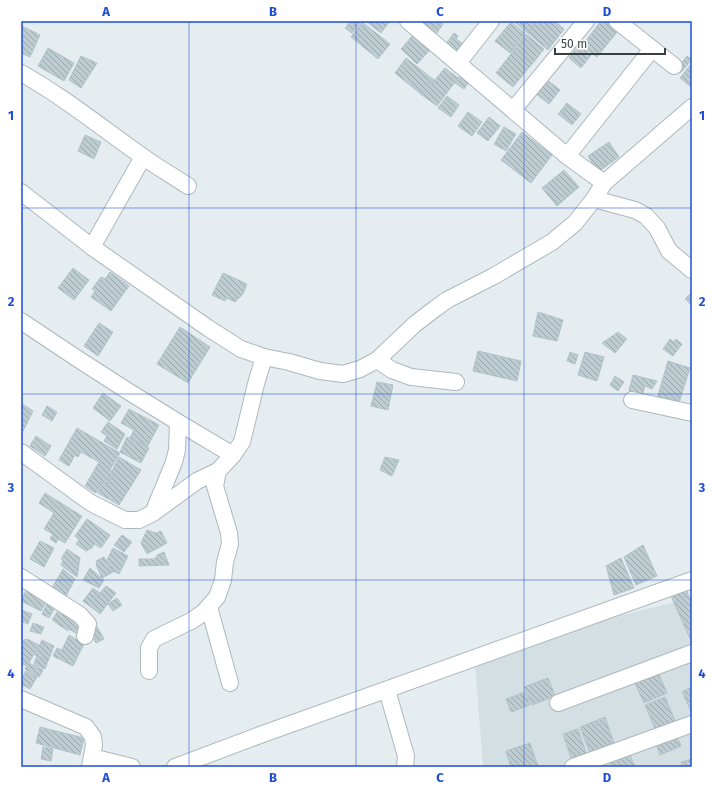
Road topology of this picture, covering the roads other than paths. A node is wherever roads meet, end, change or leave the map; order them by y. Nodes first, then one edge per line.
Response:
1 (408, 21) edge
2 (491, 21) edge
3 (586, 21) edge
4 (617, 21) edge
5 (652, 49) junction
6 (458, 63) junction
7 (674, 66) dead end
8 (21, 73) edge
9 (692, 107) edge
10 (513, 110) junction
11 (567, 156) junction
12 (143, 157) junction
13 (604, 183) junction
14 (188, 186) dead end
15 (21, 192) edge
16 (594, 200) junction
17 (92, 247) junction
18 (692, 270) edge
19 (21, 321) edge
20 (264, 357) junction
21 (377, 360) junction
22 (456, 382) dead end
23 (632, 400) dead end
24 (692, 412) edge
25 (178, 423) junction
26 (21, 452) edge
27 (233, 455) junction
28 (218, 471) junction
29 (153, 513) junction
30 (21, 577) edge
31 (692, 580) edge
32 (209, 607) junction
33 (85, 636) dead end
34 (692, 653) edge
35 (149, 671) dead end
36 (230, 683) dead end
37 (387, 690) junction
38 (21, 699) edge
39 (558, 703) dead end
40 (692, 724) edge
41 (91, 762) edge
42 (132, 767) edge
43 (175, 767) edge
44 (405, 767) edge
45 (575, 767) edge

1 - 6 street
2 - 6 street
3 - 10 street
4 - 5 street
5 - 7 street
5 - 11 street
6 - 10 street
8 - 12 street
9 - 13 street
10 - 11 street
11 - 13 street
12 - 14 street
12 - 17 street
13 - 16 street
15 - 17 street
16 - 18 street
16 - 21 street
17 - 20 street
19 - 25 street
20 - 21 street
20 - 27 street
21 - 22 street
23 - 24 street
25 - 27 street
25 - 29 street
26 - 29 street
27 - 28 street
28 - 29 street
28 - 32 street
30 - 33 street
31 - 37 street
32 - 35 street
32 - 36 street
34 - 39 street
37 - 43 street
37 - 44 street
38 - 41 street
40 - 45 street
41 - 42 street

